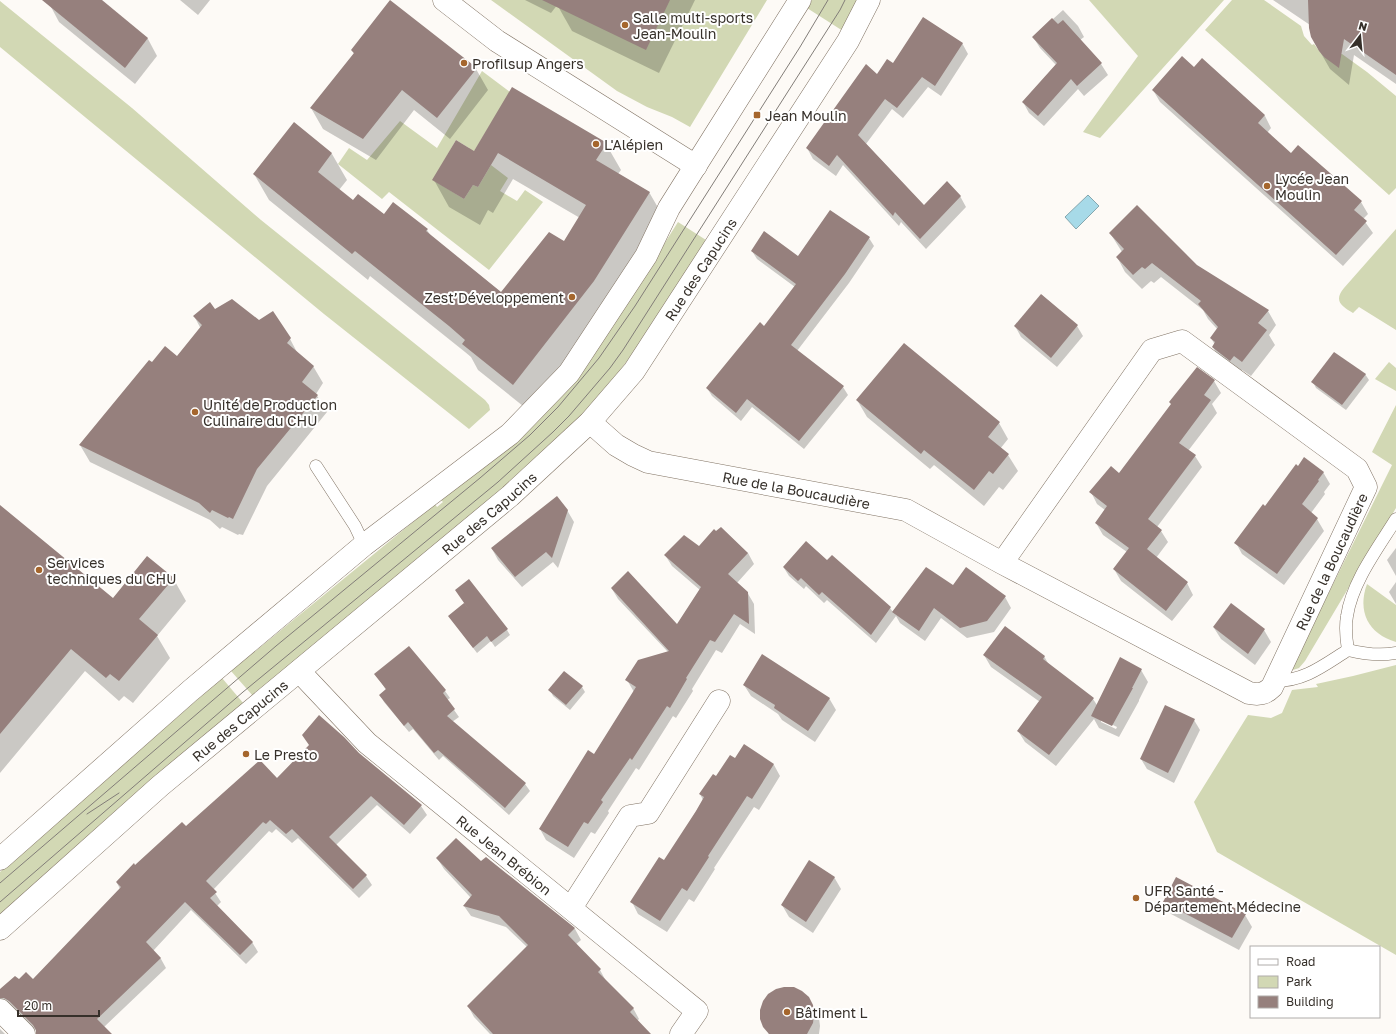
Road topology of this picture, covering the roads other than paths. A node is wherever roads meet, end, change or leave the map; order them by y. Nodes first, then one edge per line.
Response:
1 (444, 0) edge
2 (800, 0) edge
3 (869, 0) edge
4 (696, 166) junction
5 (590, 422) junction
6 (316, 466) dead end
7 (1396, 519) edge
8 (364, 545) junction
9 (1002, 563) junction
10 (1348, 650) junction
11 (1396, 653) edge
12 (299, 671) junction
13 (1275, 681) junction
14 (718, 701) dead end
15 (0, 859) edge
16 (571, 908) junction
17 (0, 929) edge
18 (0, 1010) edge
19 (24, 1034) edge
20 (681, 1034) edge

1 - 4 street
2 - 4 street
3 - 5 street, Rue des Capucins
4 - 8 street
5 - 9 street, Rue de la Boucaudière
5 - 12 street, Rue des Capucins
6 - 8 lane
7 - 10 lane
8 - 15 street
9 - 13 street, Rue de la Boucaudière
9 - 13 street, Rue de la Boucaudière
10 - 11 lane
10 - 13 lane
12 - 16 street, Rue Jean Brébion
12 - 17 street, Rue des Capucins
14 - 16 street
16 - 20 street, Rue Jean Brébion
18 - 19 street

